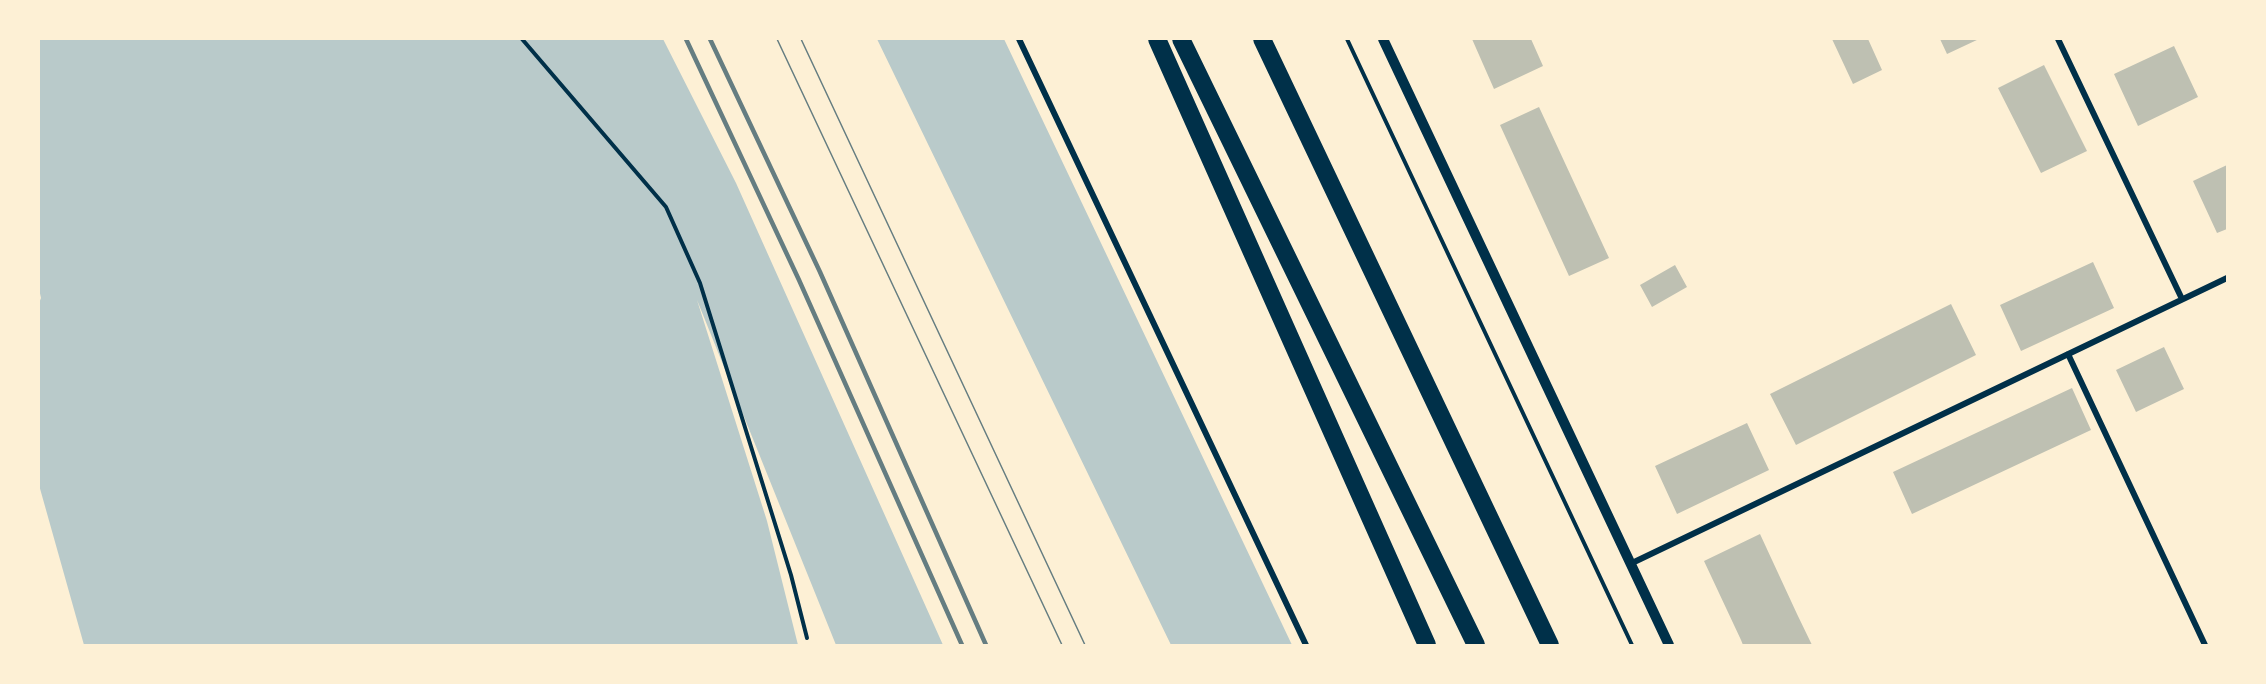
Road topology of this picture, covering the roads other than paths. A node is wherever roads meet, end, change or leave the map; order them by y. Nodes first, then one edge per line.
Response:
1 (1019, 39) edge
2 (1157, 39) edge
3 (1181, 39) edge
4 (1262, 39) edge
5 (1383, 39) edge
6 (2058, 39) edge
7 (2227, 278) edge
8 (2182, 299) junction
9 (2068, 354) junction
10 (1630, 564) junction
11 (1306, 645) edge
12 (1427, 645) edge
13 (1476, 645) edge
14 (1550, 645) edge
15 (1669, 645) edge
16 (2205, 645) edge

1 - 11 street
2 - 12 highway
3 - 13 highway
4 - 14 highway
5 - 10 street
6 - 8 street
7 - 8 street
8 - 9 street
9 - 10 street
9 - 16 street
10 - 15 street

